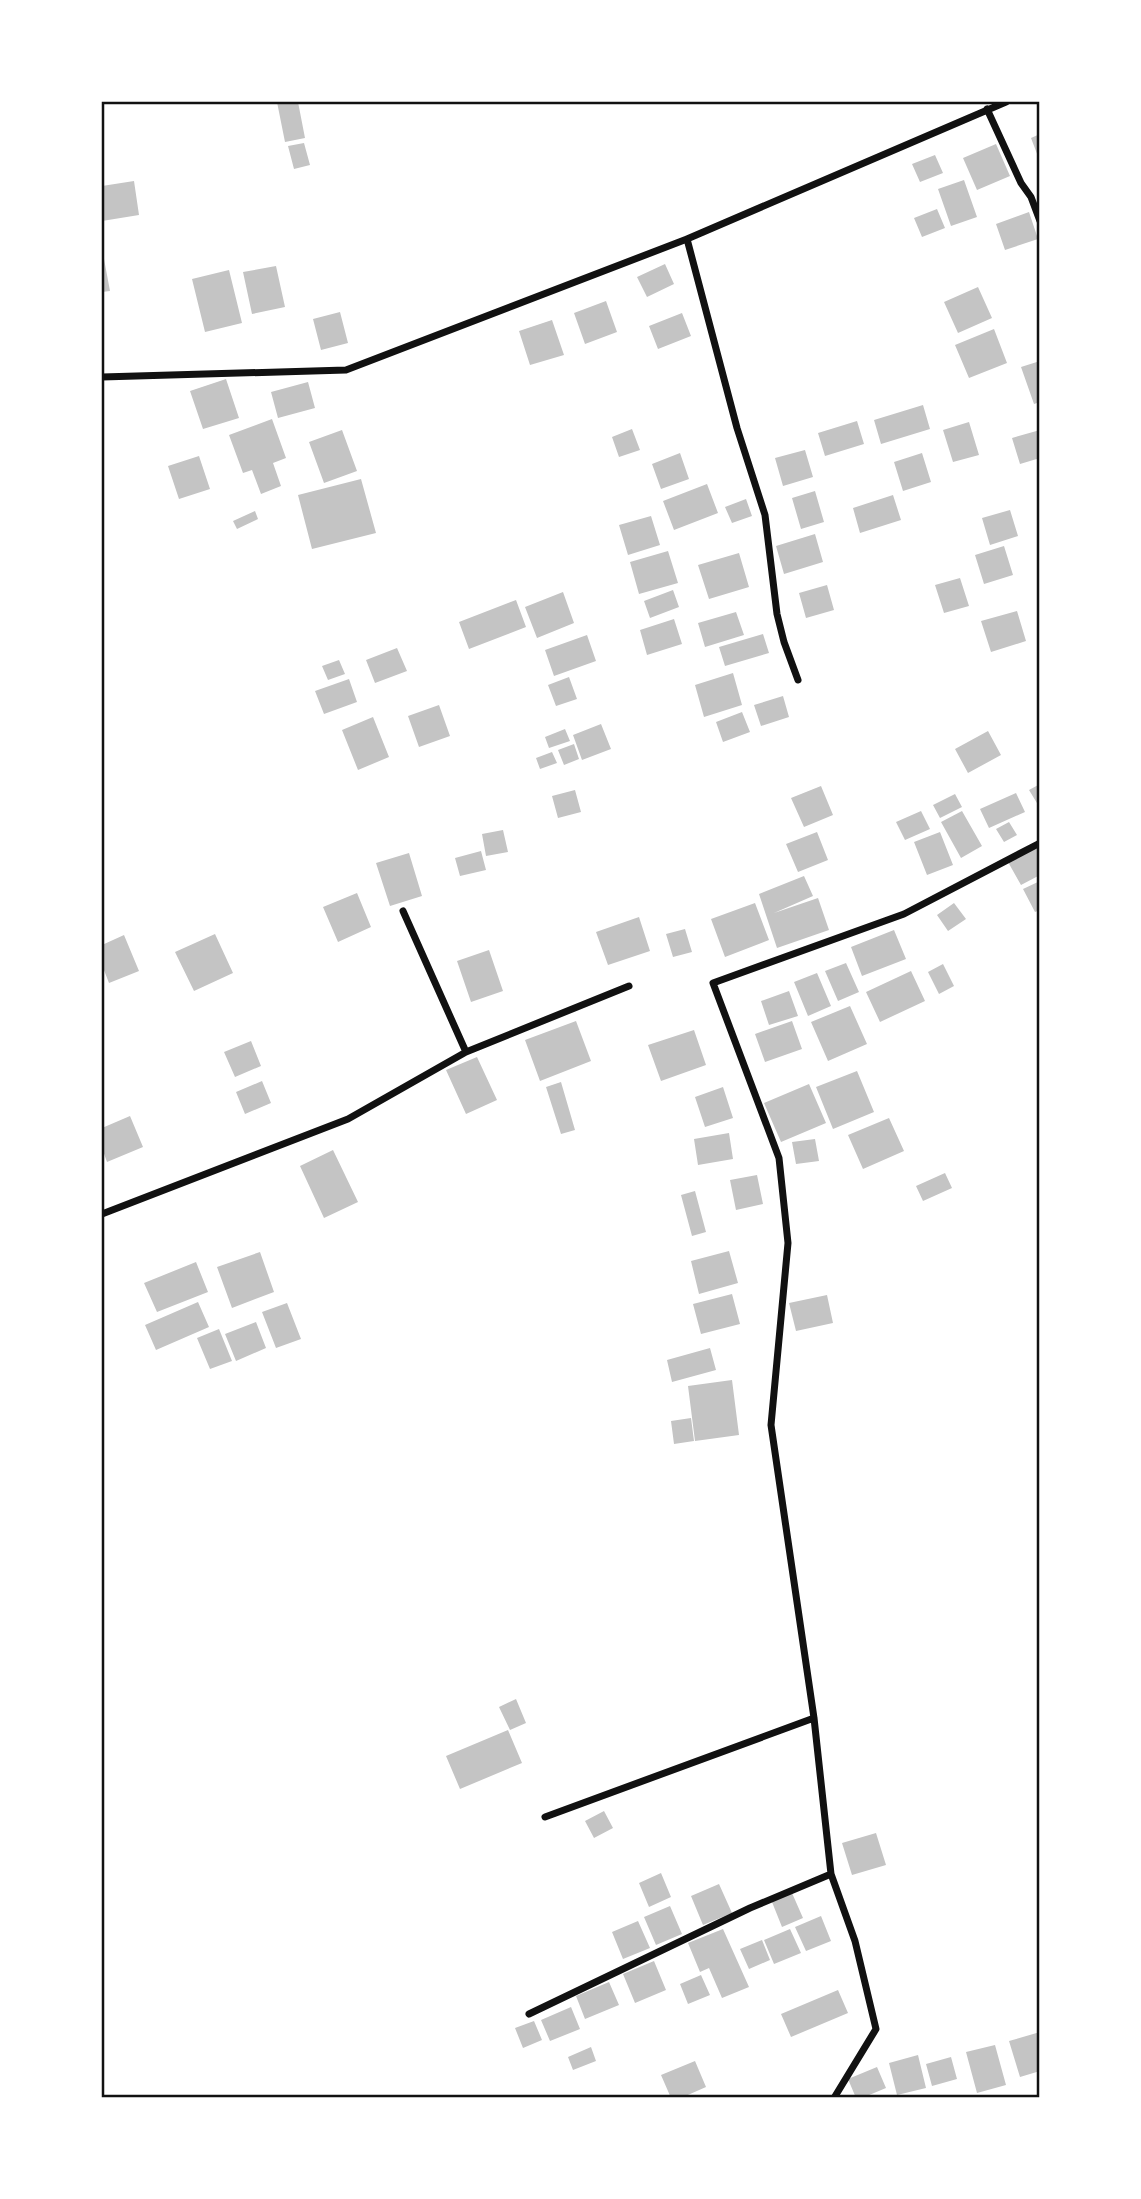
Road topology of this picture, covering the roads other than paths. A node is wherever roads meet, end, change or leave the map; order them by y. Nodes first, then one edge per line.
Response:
1 (1006, 102) edge
2 (987, 109) junction
3 (1040, 221) edge
4 (687, 239) junction
5 (102, 376) edge
6 (798, 680) dead end
7 (1040, 843) edge
8 (403, 911) dead end
9 (629, 986) dead end
10 (466, 1052) junction
11 (102, 1214) edge
12 (814, 1718) junction
13 (545, 1817) dead end
14 (831, 1874) junction
15 (529, 2014) dead end
16 (834, 2098) edge

1 - 2 street
2 - 3 street
2 - 4 street
4 - 5 street
4 - 6 street
7 - 12 street
8 - 10 street
9 - 10 street
10 - 11 street
12 - 13 street
12 - 14 street
14 - 15 street
14 - 16 street

